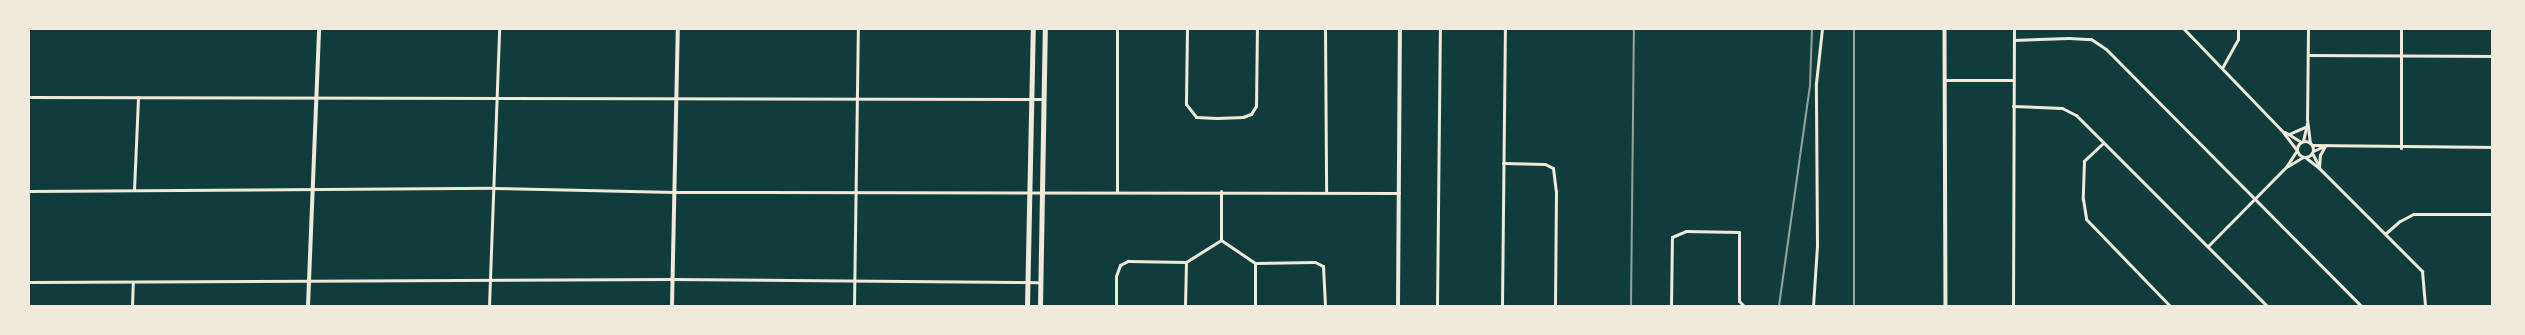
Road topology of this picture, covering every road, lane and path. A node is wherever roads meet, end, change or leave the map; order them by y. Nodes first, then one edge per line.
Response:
1 (318, 29) edge
2 (499, 29) edge
3 (678, 29) edge
4 (858, 29) edge
5 (1033, 29) edge
6 (1045, 29) edge
7 (1117, 29) edge
8 (1187, 29) edge
9 (1257, 29) edge
10 (1325, 29) edge
11 (1400, 29) edge
12 (1440, 29) edge
13 (1505, 29) edge
14 (1822, 29) edge
15 (1945, 29) edge
16 (2014, 29) edge
17 (2184, 29) edge
18 (2238, 29) edge
19 (2308, 29) edge
20 (2401, 29) edge
21 (2493, 29) edge
22 (2014, 40) junction
23 (2308, 55) junction
24 (2402, 56) junction
25 (2495, 56) edge
26 (2222, 68) junction
27 (1945, 80) junction
28 (2013, 80) junction
29 (138, 97) junction
30 (497, 97) junction
31 (29, 98) edge
32 (316, 98) junction
33 (1031, 99) junction
34 (1044, 99) junction
35 (676, 100) junction
36 (856, 100) junction
37 (2013, 106) junction
38 (2307, 119) junction
39 (2306, 127) junction
40 (2283, 132) junction
41 (2288, 134) junction
42 (2302, 142) junction
43 (2102, 144) junction
44 (2311, 144) junction
45 (2325, 146) junction
46 (2495, 147) edge
47 (2401, 148) junction
48 (2297, 149) junction
49 (2313, 152) junction
50 (2304, 157) junction
51 (1503, 163) junction
52 (2286, 167) junction
53 (2319, 168) junction
54 (494, 188) junction
55 (313, 189) junction
56 (29, 190) edge
57 (134, 190) junction
58 (856, 191) junction
59 (1030, 191) junction
60 (1042, 191) junction
61 (1117, 191) junction
62 (1221, 191) junction
63 (1326, 191) junction
64 (675, 192) junction
65 (1399, 193) junction
66 (2256, 200) junction
67 (2494, 214) junction
68 (2386, 233) junction
69 (2495, 235) edge
70 (1221, 240) junction
71 (2208, 246) junction
72 (1186, 262) junction
73 (1255, 262) junction
74 (309, 280) junction
75 (673, 280) junction
76 (490, 281) junction
77 (29, 282) edge
78 (854, 282) junction
79 (1027, 282) junction
80 (1040, 282) junction
81 (133, 283) junction
82 (132, 306) edge
83 (308, 306) edge
84 (489, 306) edge
85 (672, 306) edge
86 (854, 306) edge
87 (1027, 306) edge
88 (1040, 306) edge
89 (1116, 306) edge
90 (1185, 306) edge
91 (1255, 306) edge
92 (1325, 306) edge
93 (1398, 306) edge
94 (1437, 306) edge
95 (1502, 306) edge
96 (1555, 306) edge
97 (1671, 306) edge
98 (1744, 306) edge
99 (1813, 306) edge
100 (1946, 306) edge
101 (2013, 306) edge
102 (2170, 306) edge
103 (2267, 306) edge
104 (2361, 306) edge
105 (2425, 306) edge
106 (2493, 306) edge

1 - 32 main road
2 - 30 street
3 - 35 street
4 - 36 street
5 - 33 main road
6 - 34 main road
7 - 61 street
8 - 9 street
10 - 63 street
11 - 65 street
12 - 94 street
13 - 51 street
14 - 99 street
15 - 27 street
16 - 22 street
17 - 26 street
18 - 26 street
19 - 23 street
20 - 24 street
21 - 25 main road
22 - 28 street
22 - 66 street
23 - 24 street
23 - 38 street
24 - 25 street
24 - 47 street
25 - 46 main road
26 - 40 street
27 - 28 street
27 - 100 street
28 - 37 street
29 - 31 street
29 - 32 street
29 - 57 street
30 - 32 street
30 - 35 street
30 - 54 street
32 - 55 main road
33 - 34 street
33 - 36 street
33 - 59 main road
34 - 60 main road
35 - 36 street
35 - 64 street
36 - 58 street
37 - 43 street
37 - 101 street
38 - 39 street
38 - 44 street
39 - 41 street
39 - 42 street
40 - 41 street
40 - 48 street
41 - 42 street
42 - 44 street
42 - 48 street
43 - 71 street
43 - 102 street
44 - 45 street
44 - 49 street
45 - 47 street
45 - 49 street
45 - 53 street
46 - 47 street
46 - 67 main road
48 - 50 street
48 - 52 street
49 - 50 street
49 - 53 street
50 - 52 street
50 - 53 street
51 - 95 street
51 - 96 street
52 - 66 street
53 - 68 street
54 - 55 street
54 - 64 street
54 - 76 street
55 - 57 street
55 - 74 main road
56 - 57 street
58 - 59 street
58 - 64 street
58 - 78 street
59 - 60 street
59 - 79 main road
60 - 61 street
60 - 80 main road
61 - 62 street
62 - 63 street
62 - 70 street
63 - 65 street
64 - 75 street
65 - 93 street
66 - 71 street
66 - 104 street
67 - 68 street
67 - 69 main road
68 - 105 street
69 - 106 main road
70 - 72 street
70 - 73 street
71 - 103 street
72 - 89 street
72 - 90 street
73 - 91 street
73 - 92 street
74 - 76 street
74 - 81 street
74 - 83 main road
75 - 76 street
75 - 78 street
75 - 85 street
76 - 84 street
77 - 81 street
78 - 79 street
78 - 86 street
79 - 80 street
79 - 87 main road
80 - 88 main road
81 - 82 street
97 - 98 street

